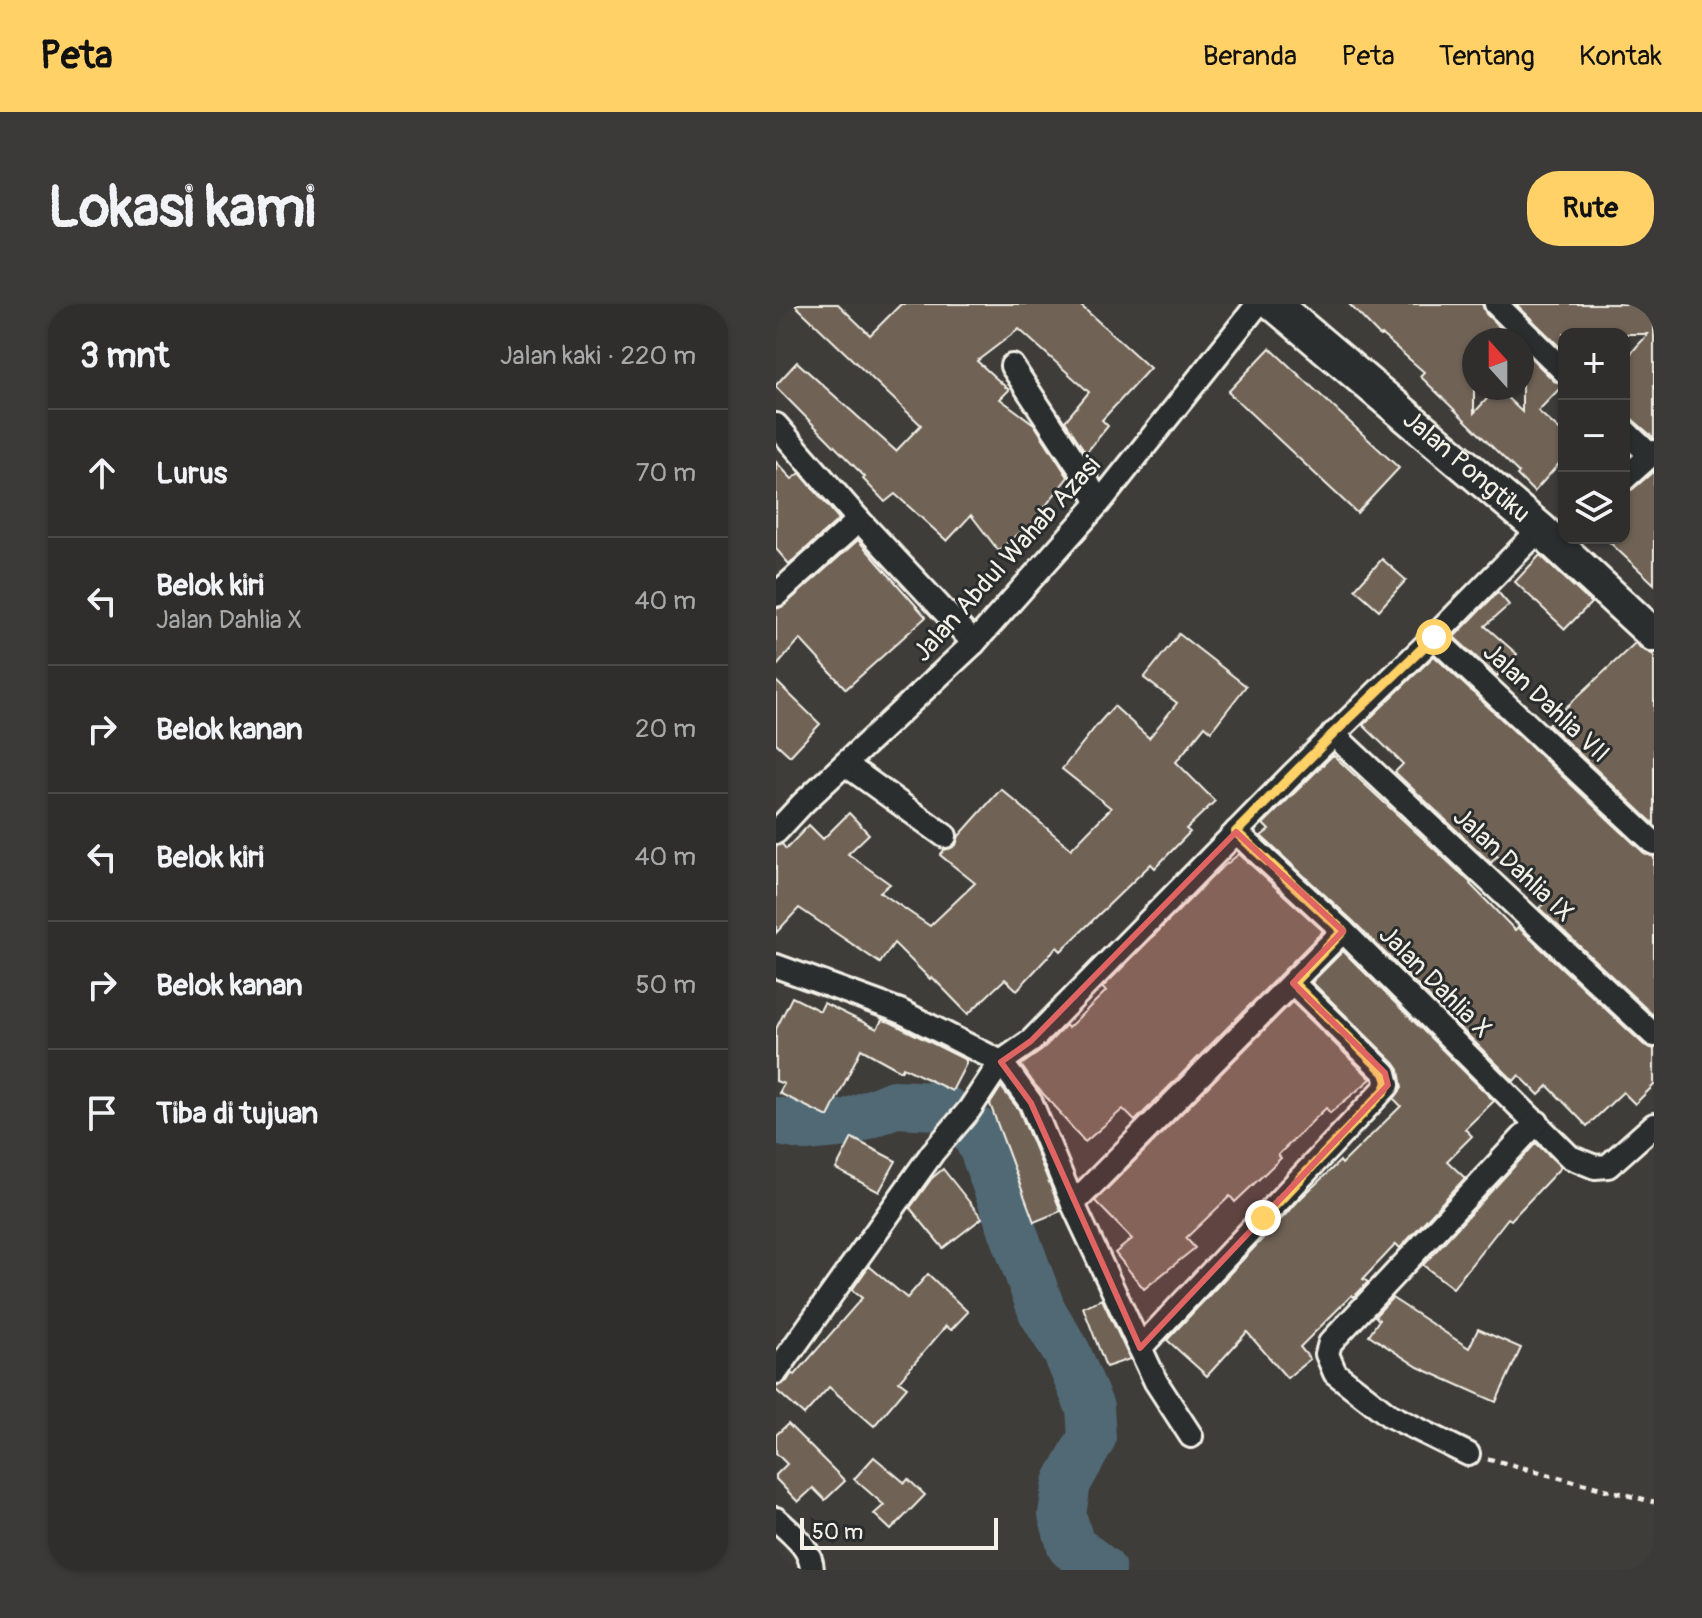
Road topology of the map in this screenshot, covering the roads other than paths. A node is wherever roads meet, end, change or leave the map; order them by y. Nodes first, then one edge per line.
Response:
1 (1258, 304) edge
2 (1274, 304) edge
3 (1496, 304) edge
4 (1558, 365) edge
5 (1012, 366) dead end
6 (776, 425) edge
7 (1630, 435) edge
8 (1652, 454) edge
9 (1630, 474) edge
10 (1099, 503) junction
11 (859, 520) junction
12 (1552, 534) edge
13 (776, 595) edge
14 (1654, 635) edge
15 (1434, 637) junction
16 (974, 643) junction
17 (1333, 734) junction
18 (845, 764) junction
19 (776, 832) edge
20 (1236, 832) junction
21 (945, 836) dead end
22 (1654, 843) edge
23 (1343, 931) junction
24 (776, 966) edge
25 (1293, 983) junction
26 (1654, 1035) edge
27 (1001, 1062) junction
28 (1537, 1122) junction
29 (1654, 1125) edge
30 (1073, 1204) junction
31 (1140, 1348) junction
32 (776, 1372) edge
33 (1191, 1436) dead end
34 (1468, 1454) road end
35 (776, 1519) edge
36 (812, 1570) edge

1 - 10 street, Jalan Abdul Wahab Azasi
2 - 12 street, Jalan Pongtiku
3 - 4 street
5 - 10 street
6 - 11 street
7 - 8 street
8 - 9 street
10 - 16 street, Jalan Abdul Wahab Azasi
11 - 13 street
11 - 16 street
12 - 14 street, Jalan Pongtiku
12 - 15 street
15 - 17 street
15 - 22 street, Jalan Dahlia VII
16 - 18 street, Jalan Abdul Wahab Azasi
17 - 20 street
17 - 26 street, Jalan Dahlia IX
18 - 19 street, Jalan Abdul Wahab Azasi
18 - 21 street
20 - 23 street, Jalan Dahlia X
20 - 27 street
23 - 25 street
23 - 28 street, Jalan Dahlia X
24 - 27 street
25 - 30 street
25 - 31 street
27 - 30 street
27 - 32 street
28 - 29 street, Jalan Dahlia X
28 - 34 street
30 - 31 street
31 - 33 street
35 - 36 street

